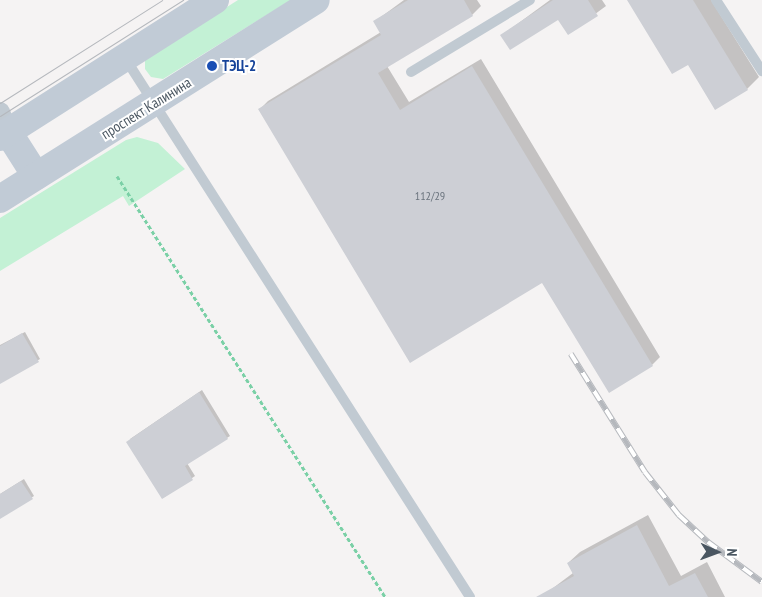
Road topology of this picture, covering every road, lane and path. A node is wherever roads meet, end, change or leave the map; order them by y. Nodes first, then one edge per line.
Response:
1 (215, 0) edge
2 (316, 0) edge
3 (530, 0) edge
4 (716, 0) edge
5 (124, 57) junction
6 (762, 71) edge
7 (410, 72) dead end
8 (154, 102) junction
9 (2, 124) edge
10 (36, 176) junction
11 (117, 176) dead end
12 (0, 199) edge
13 (385, 597) edge
14 (470, 597) edge

1 - 5 main road
2 - 8 main road, проспект Калинина
3 - 7 lane
4 - 6 lane
5 - 8 lane
5 - 9 main road
8 - 10 main road, проспект Калинина
8 - 14 lane
9 - 10 main road
10 - 12 main road, проспект Калинина
11 - 13 path

